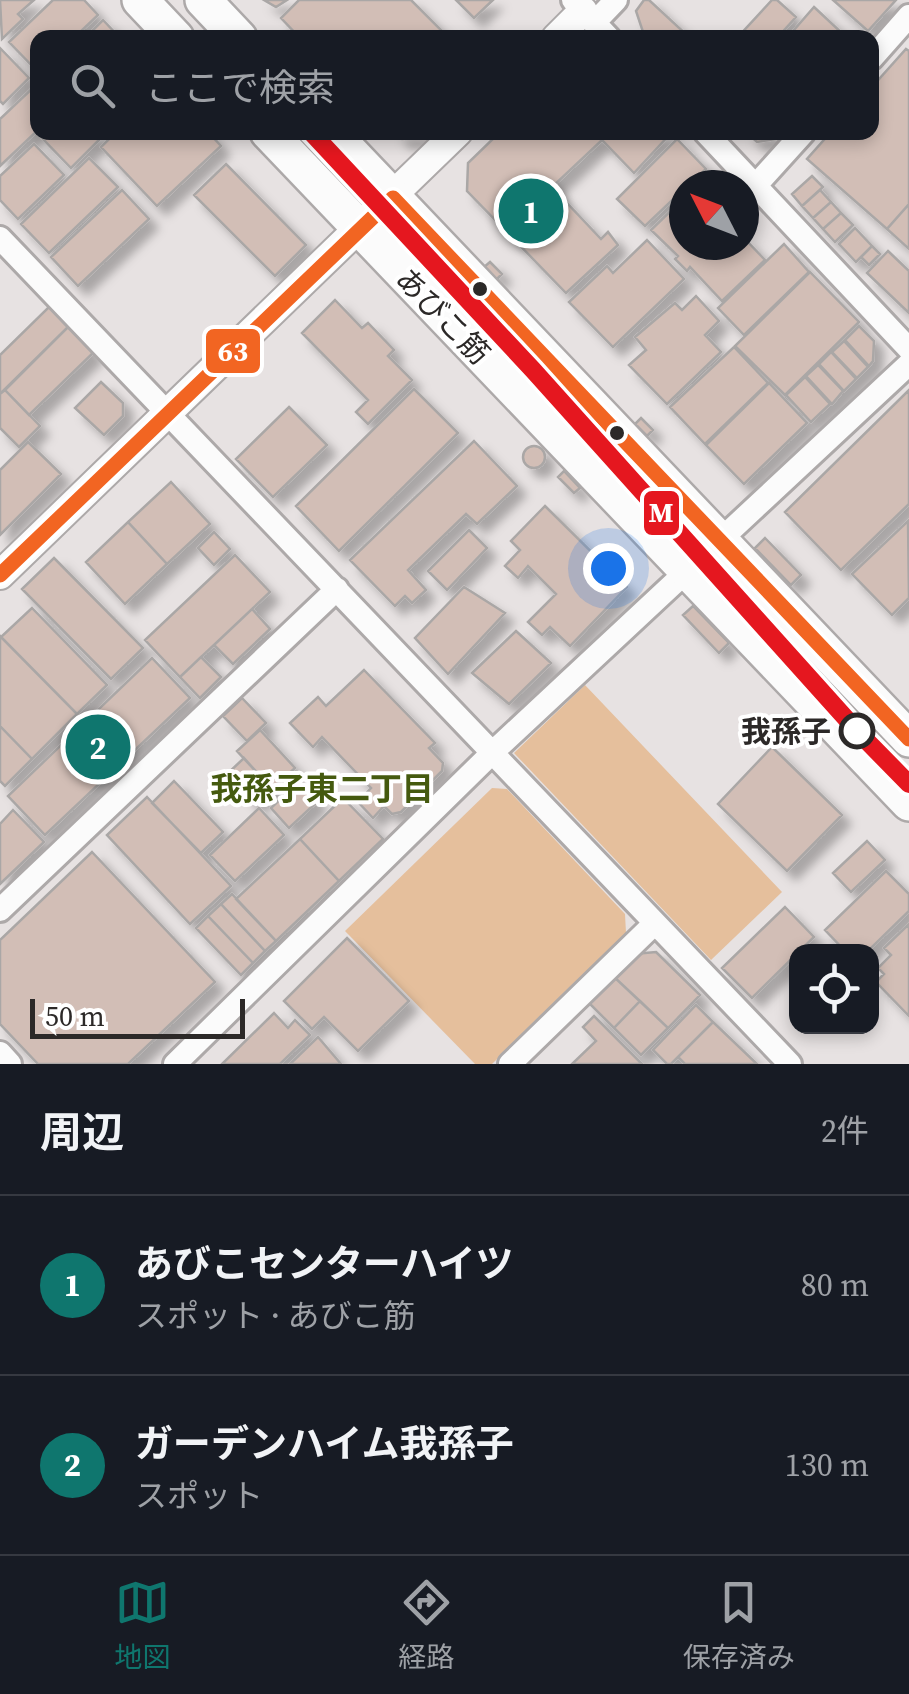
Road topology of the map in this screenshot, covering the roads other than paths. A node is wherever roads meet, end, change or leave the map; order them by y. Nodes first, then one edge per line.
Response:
1 (140, 0) edge
2 (203, 0) edge
3 (616, 0) edge
4 (909, 16) edge
5 (590, 18) edge
6 (168, 30) edge
7 (231, 30) edge
8 (879, 50) edge
9 (276, 140) edge
10 (339, 140) edge
11 (450, 140) edge
12 (713, 140) edge
13 (797, 140) edge
14 (743, 170) edge
15 (759, 182) edge
16 (759, 186) edge
17 (394, 198) junction
18 (360, 229) junction
19 (3, 247) edge
20 (909, 349) edge
21 (909, 364) edge
22 (166, 414) junction
23 (718, 539) junction
24 (686, 570) junction
25 (0, 574) edge
26 (338, 589) junction
27 (909, 739) edge
28 (494, 752) junction
29 (909, 803) edge
30 (0, 910) edge
31 (654, 924) junction
32 (0, 1053) edge
33 (10, 1064) edge
34 (175, 1064) edge
35 (510, 1064) edge
36 (790, 1064) edge

1 - 6 main road
2 - 7 main road
3 - 5 street
4 - 8 street
9 - 18 main road, あびこ筋
10 - 17 main road, あびこ筋
11 - 17 street
12 - 14 street
13 - 15 street
16 - 20 street
17 - 18 street
17 - 23 main road, あびこ筋
18 - 22 street
18 - 24 main road, あびこ筋
19 - 22 street
21 - 23 street
22 - 25 street
22 - 26 street
23 - 24 street
23 - 27 main road, あびこ筋
24 - 28 street
24 - 29 main road, あびこ筋
26 - 28 street
26 - 30 street
28 - 31 street
28 - 34 street
31 - 35 street
31 - 36 street
32 - 33 street

